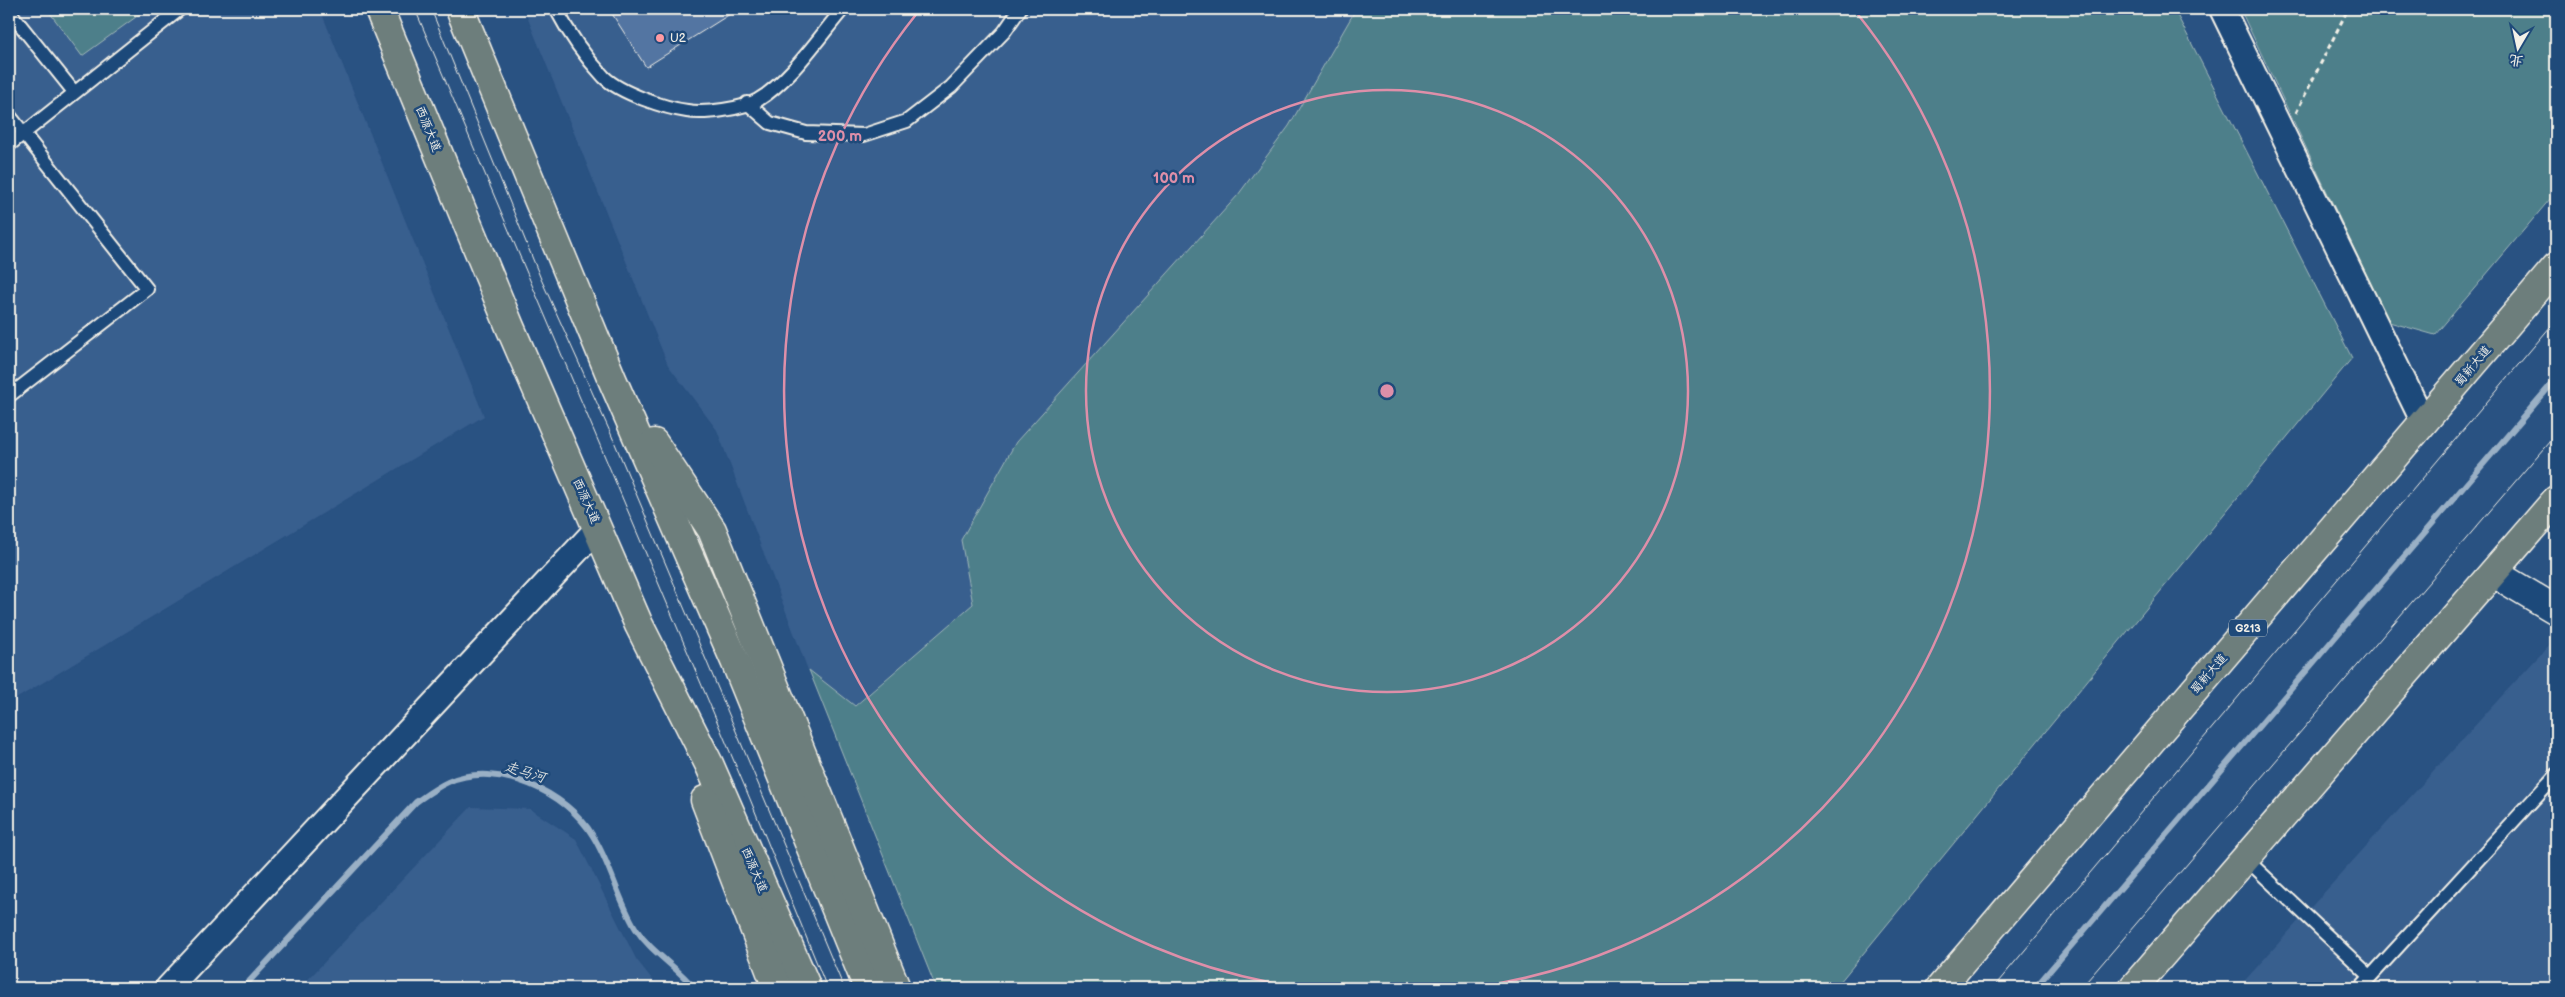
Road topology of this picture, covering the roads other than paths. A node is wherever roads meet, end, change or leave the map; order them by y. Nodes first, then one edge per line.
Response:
1 (180, 9) edge
2 (379, 9) edge
3 (460, 9) edge
4 (556, 9) edge
5 (843, 9) edge
6 (1020, 9) edge
7 (2222, 9) edge
8 (9, 11) edge
9 (74, 92) junction
10 (747, 103) junction
11 (9, 115) edge
12 (23, 133) junction
13 (9, 145) edge
14 (2556, 267) edge
15 (612, 379) junction
16 (9, 396) edge
17 (2424, 423) junction
18 (2556, 500) edge
19 (598, 528) junction
20 (2494, 573) junction
21 (2554, 605) edge
22 (640, 625) junction
23 (2556, 775) edge
24 (2246, 859) junction
25 (2370, 976) junction
26 (168, 988) edge
27 (777, 988) edge
28 (807, 988) edge
29 (868, 988) edge
30 (896, 988) edge
31 (1940, 988) edge
32 (2134, 988) edge
33 (2360, 988) edge

1 - 9 lane
2 - 19 main road, 西源大道
3 - 15 main road
4 - 10 lane
5 - 10 lane
6 - 10 lane
7 - 17 street
8 - 9 lane
9 - 12 lane
11 - 12 lane
12 - 13 lane
12 - 16 lane
14 - 17 main road, 蜀新大道 / G213
15 - 29 main road
15 - 30 main road
17 - 31 main road, 蜀新大道 / G213
18 - 20 main road
19 - 22 main road, 西源大道
19 - 26 street
20 - 21 street
20 - 24 main road
22 - 27 main road
22 - 28 main road, 西源大道
23 - 25 lane
24 - 25 lane
24 - 32 main road
25 - 33 lane

